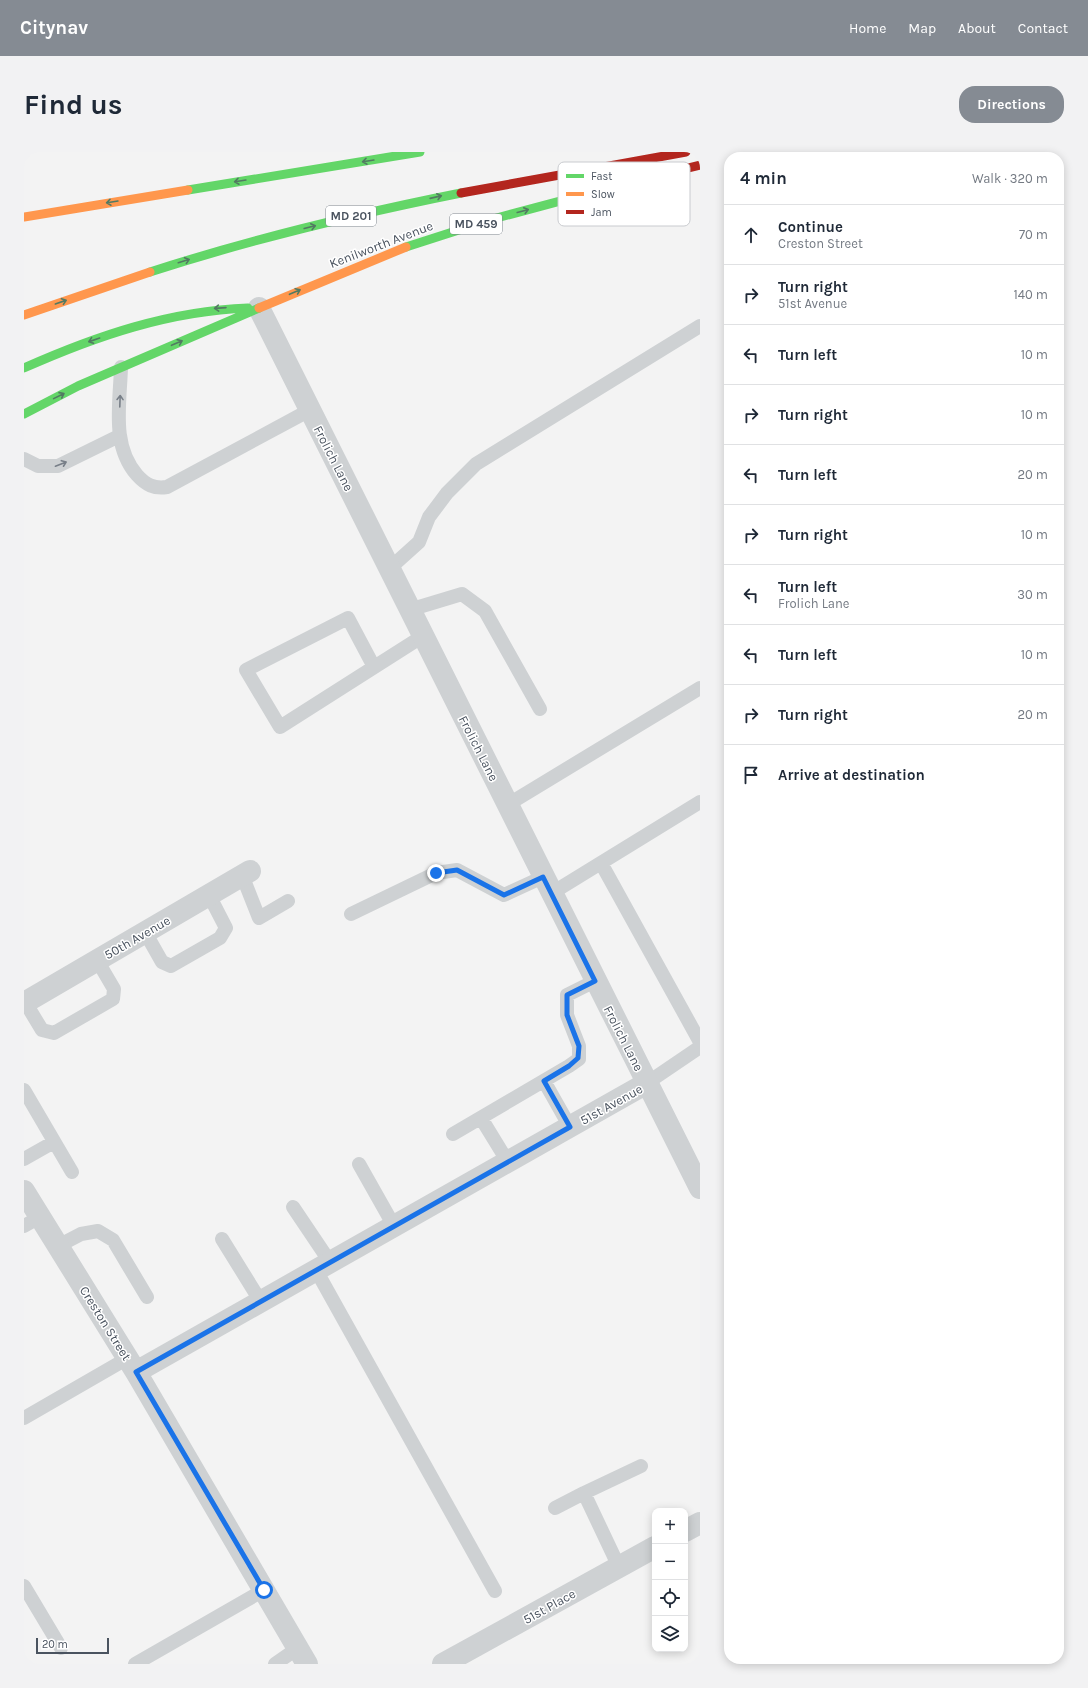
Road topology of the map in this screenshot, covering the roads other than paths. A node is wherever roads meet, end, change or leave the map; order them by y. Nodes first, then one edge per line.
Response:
1 (420, 152) edge
2 (686, 152) edge
3 (629, 162) edge
4 (700, 165) edge
5 (690, 168) edge
6 (558, 175) edge
7 (558, 202) edge
8 (24, 217) edge
9 (259, 308) junction
10 (24, 315) edge
11 (700, 326) edge
12 (121, 367) junction
13 (24, 368) edge
14 (310, 410) junction
15 (24, 414) edge
16 (119, 436) junction
17 (24, 459) edge
18 (390, 569) junction
19 (410, 610) junction
20 (423, 636) junction
21 (374, 667) junction
22 (700, 688) edge
23 (540, 709) dead end
24 (700, 802) edge
25 (507, 805) junction
26 (601, 863) junction
27 (246, 873) joint
28 (547, 885) junction
29 (210, 895) junction
30 (288, 901) dead end
31 (351, 914) dead end
32 (145, 932) junction
33 (97, 960) junction
34 (595, 981) junction
35 (25, 1003) edge
36 (700, 1042) edge
37 (700, 1047) edge
38 (544, 1081) junction
39 (647, 1084) junction
40 (24, 1090) edge
41 (481, 1118) junction
42 (570, 1127) junction
43 (454, 1134) dead end
44 (54, 1142) junction
45 (24, 1159) edge
46 (508, 1162) junction
47 (359, 1164) dead end
48 (72, 1172) dead end
49 (700, 1188) edge
50 (24, 1191) edge
51 (293, 1207) dead end
52 (32, 1221) edge
53 (394, 1226) junction
54 (222, 1239) dead end
55 (58, 1246) junction
56 (323, 1266) junction
57 (147, 1297) dead end
58 (261, 1302) junction
59 (132, 1365) junction
60 (24, 1418) edge
61 (641, 1466) dead end
62 (584, 1493) junction
63 (555, 1508) dead end
64 (700, 1523) edge
65 (688, 1529) edge
66 (652, 1549) edge
67 (619, 1567) junction
68 (24, 1586) edge
69 (264, 1590) junction
70 (495, 1591) dead end
71 (61, 1648) dead end
72 (303, 1656) edge
73 (135, 1664) edge
74 (275, 1664) edge
75 (443, 1664) edge

1 -> 8 main road
3 -> 2 main road, MD 201
5 -> 4 main road, Kenilworth Avenue / MD 459
10 -> 6 main road, MD 201
9 -> 7 main road, Kenilworth Avenue / MD 459
12 -> 9 main road, Kenilworth Avenue / MD 459
9 -> 13 main road, Kenilworth Avenue / MD 459
9 - 14 street, Frolich Lane
11 - 18 lane
15 -> 12 main road, Kenilworth Avenue / MD 459
16 -> 12 lane
14 - 16 lane
14 - 18 street, Frolich Lane
17 -> 16 lane
18 - 19 street, Frolich Lane
19 - 20 street, Frolich Lane
19 - 23 lane
20 - 21 lane
20 - 25 street, Frolich Lane
21 - 21 lane
22 - 25 lane
24 - 26 lane
25 - 28 street, Frolich Lane
26 - 28 lane
26 - 36 lane
27 - 29 street, 50th Avenue
27 - 30 lane
28 - 31 lane
28 - 34 street, Frolich Lane
29 - 32 street, 50th Avenue
29 - 32 lane
32 - 33 street, 50th Avenue
33 - 35 street, 50th Avenue
33 - 35 lane
34 - 38 lane
34 - 39 street, Frolich Lane
37 - 39 lane
38 - 41 lane
38 - 42 lane
39 - 42 street, 51st Avenue
39 - 49 street, Frolich Lane
40 - 44 lane
41 - 43 lane
41 - 46 lane
42 - 46 street, 51st Avenue
44 - 45 lane
44 - 48 lane
46 - 53 street, 51st Avenue
47 - 53 lane
50 - 52 street, Creston Street
51 - 56 lane
52 - 55 street, Creston Street
53 - 56 street, 51st Avenue
54 - 58 lane
55 - 57 lane
55 - 59 street, Creston Street
56 - 58 street, 51st Avenue
56 - 70 lane
58 - 59 street, 51st Avenue
59 - 60 lane
59 - 69 street, Creston Street
61 - 62 lane
62 - 63 lane
62 - 67 lane
64 - 65 street
66 - 67 street, 51st Place
67 - 75 street, 51st Place
68 - 71 lane
69 - 72 street, Creston Street
69 - 73 lane
72 - 74 lane

